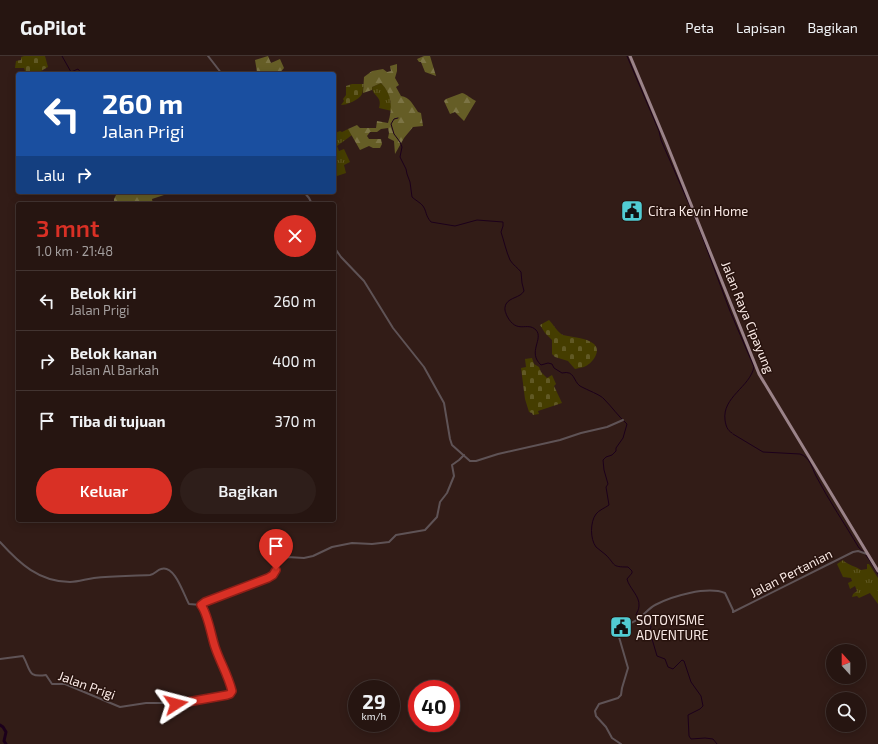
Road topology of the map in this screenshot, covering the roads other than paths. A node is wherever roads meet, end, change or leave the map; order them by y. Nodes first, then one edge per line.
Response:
1 (208, 56) edge
2 (630, 56) edge
3 (220, 72) edge
4 (336, 250) edge
5 (623, 420) dead end
6 (464, 455) junction
7 (0, 542) edge
8 (862, 548) junction
9 (858, 551) junction
10 (865, 554) junction
11 (878, 571) edge
12 (201, 605) junction
13 (0, 659) edge
14 (621, 744) edge

1 - 3 street
2 - 8 main road, Jalan Raya Cipayung
4 - 6 street
5 - 6 street
6 - 12 street
7 - 12 street
8 - 9 street, Jalan Pertanian
8 - 10 main road, Jalan Raya Cipayung
9 - 10 street
9 - 14 street, Jalan Pertanian
10 - 11 main road, Jalan Raya Cipayung
12 - 13 street, Jalan Prigi

